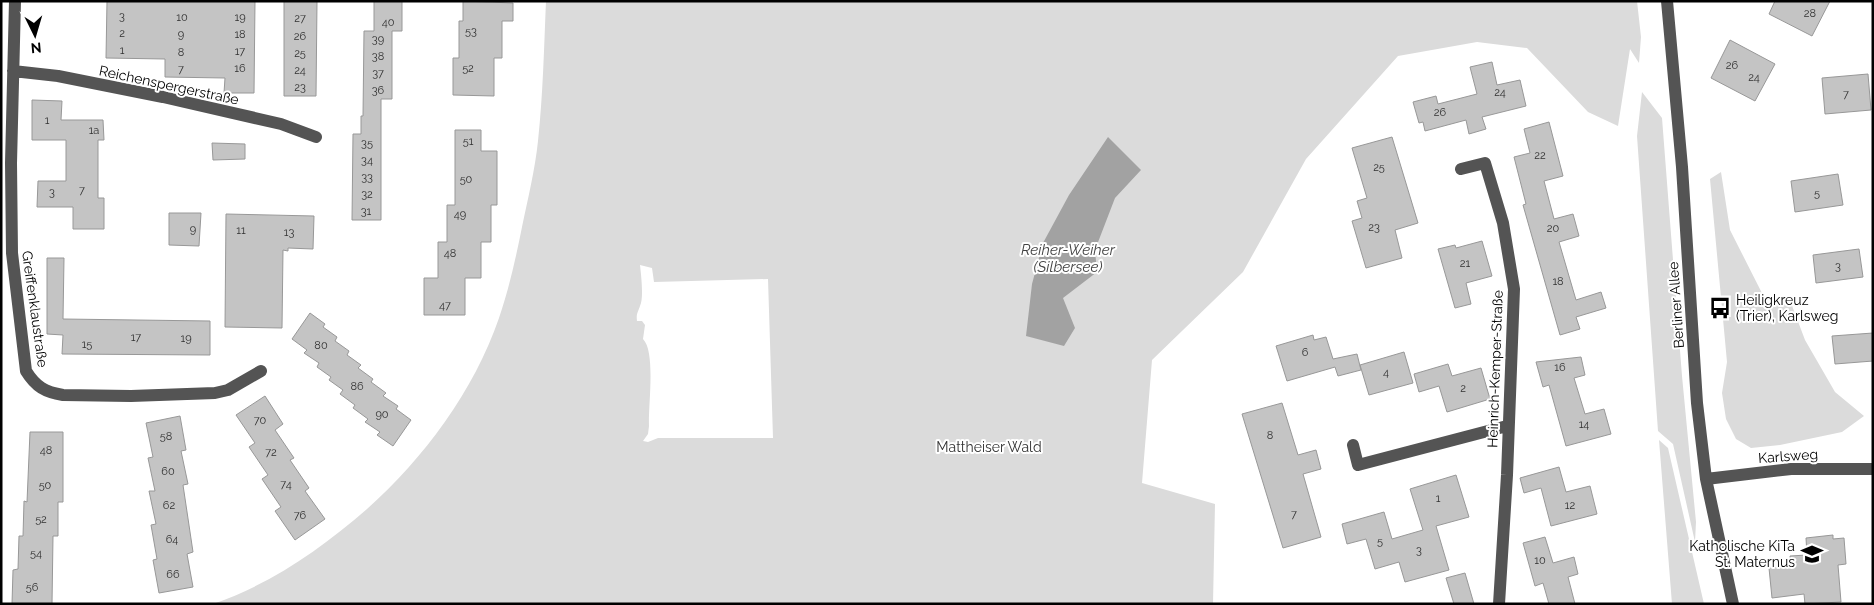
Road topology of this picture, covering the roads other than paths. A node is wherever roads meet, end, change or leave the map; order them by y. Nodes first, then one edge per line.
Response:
1 (14, 1) edge
2 (1667, 1) edge
3 (13, 71) junction
4 (316, 137) dead end
5 (6, 163) edge
6 (1462, 169) dead end
7 (261, 371) dead end
8 (1508, 426) junction
9 (1353, 445) dead end
10 (1873, 469) edge
11 (1706, 479) junction
12 (1499, 604) edge
13 (1733, 604) edge

1 - 3 street, Greiffenklaustraße
2 - 11 street, Berliner Allee
3 - 4 street, Reichenspergerstraße
3 - 5 street, Greiffenklaustraße
5 - 7 street, Greiffenklaustraße
6 - 8 street, Heinrich-Kemper-Straße
8 - 9 street
8 - 12 street, Heinrich-Kemper-Straße
10 - 11 street, Karlsweg
11 - 13 street, Berliner Allee

